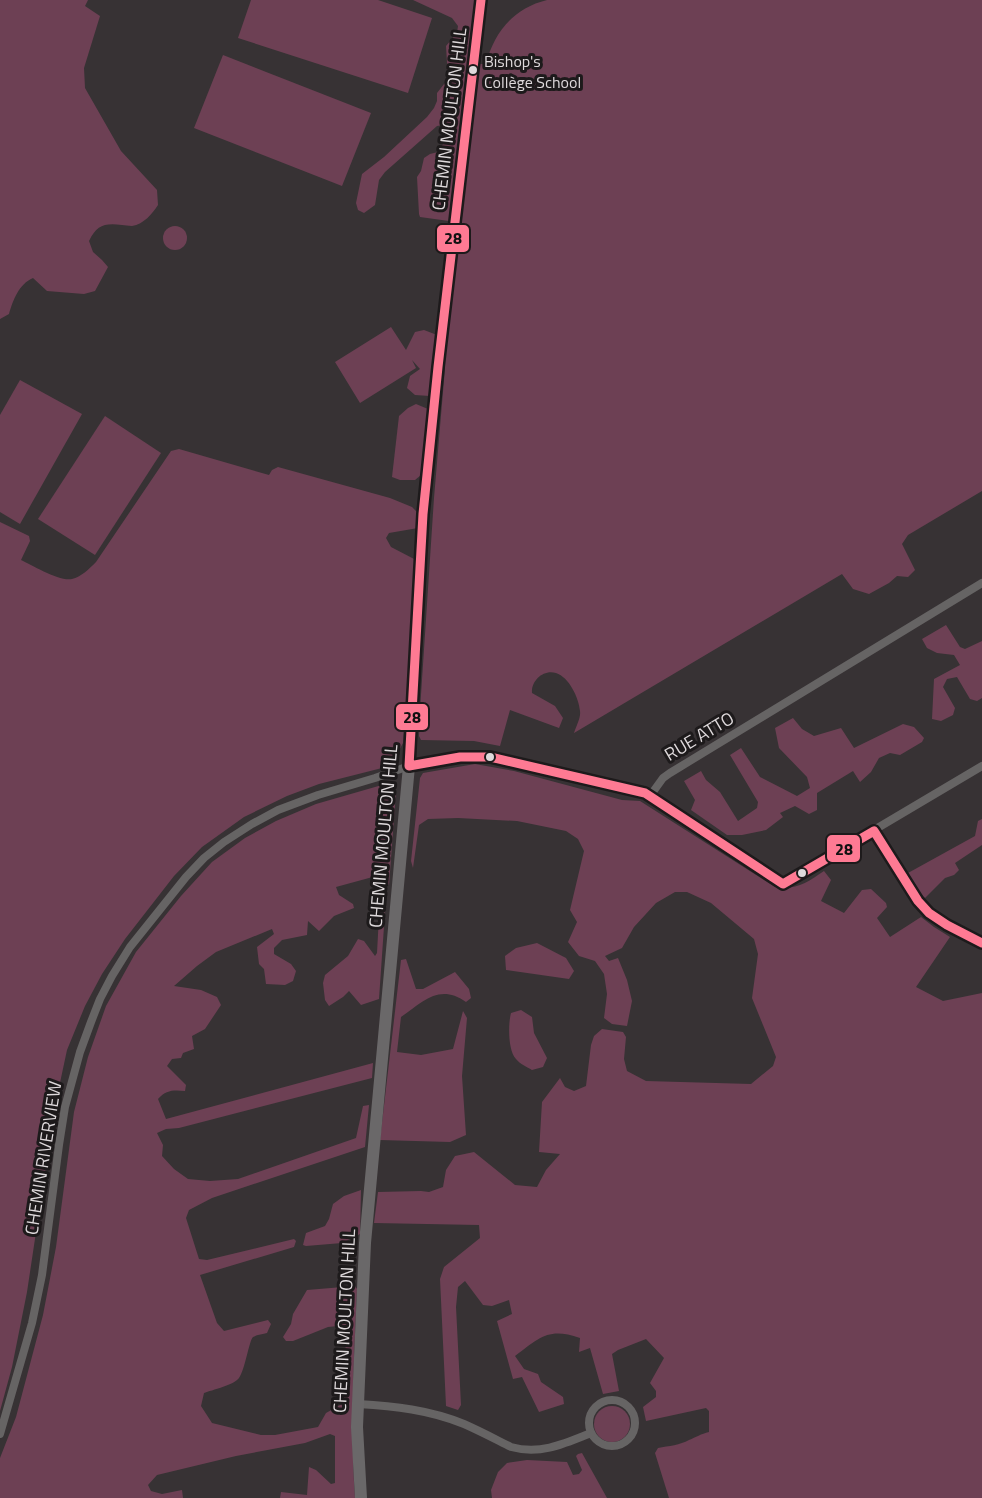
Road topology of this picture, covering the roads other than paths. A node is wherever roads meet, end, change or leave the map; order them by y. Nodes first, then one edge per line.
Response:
1 (481, 0) edge
2 (982, 584) edge
3 (409, 766) junction
4 (982, 766) edge
5 (650, 796) junction
6 (874, 831) junction
7 (982, 943) edge
8 (357, 1404) junction
9 (591, 1433) junction
10 (0, 1434) edge
11 (362, 1498) edge

1 - 3 street, CHEMIN MOULTON HILL
2 - 5 street, RUE ATTO
3 - 5 street
3 - 8 street, CHEMIN MOULTON HILL
3 - 10 street, CHEMIN RIVERVIEW
4 - 6 street
5 - 6 street
6 - 7 street
8 - 9 street
8 - 11 street, CHEMIN MOULTON HILL
9 - 9 street

